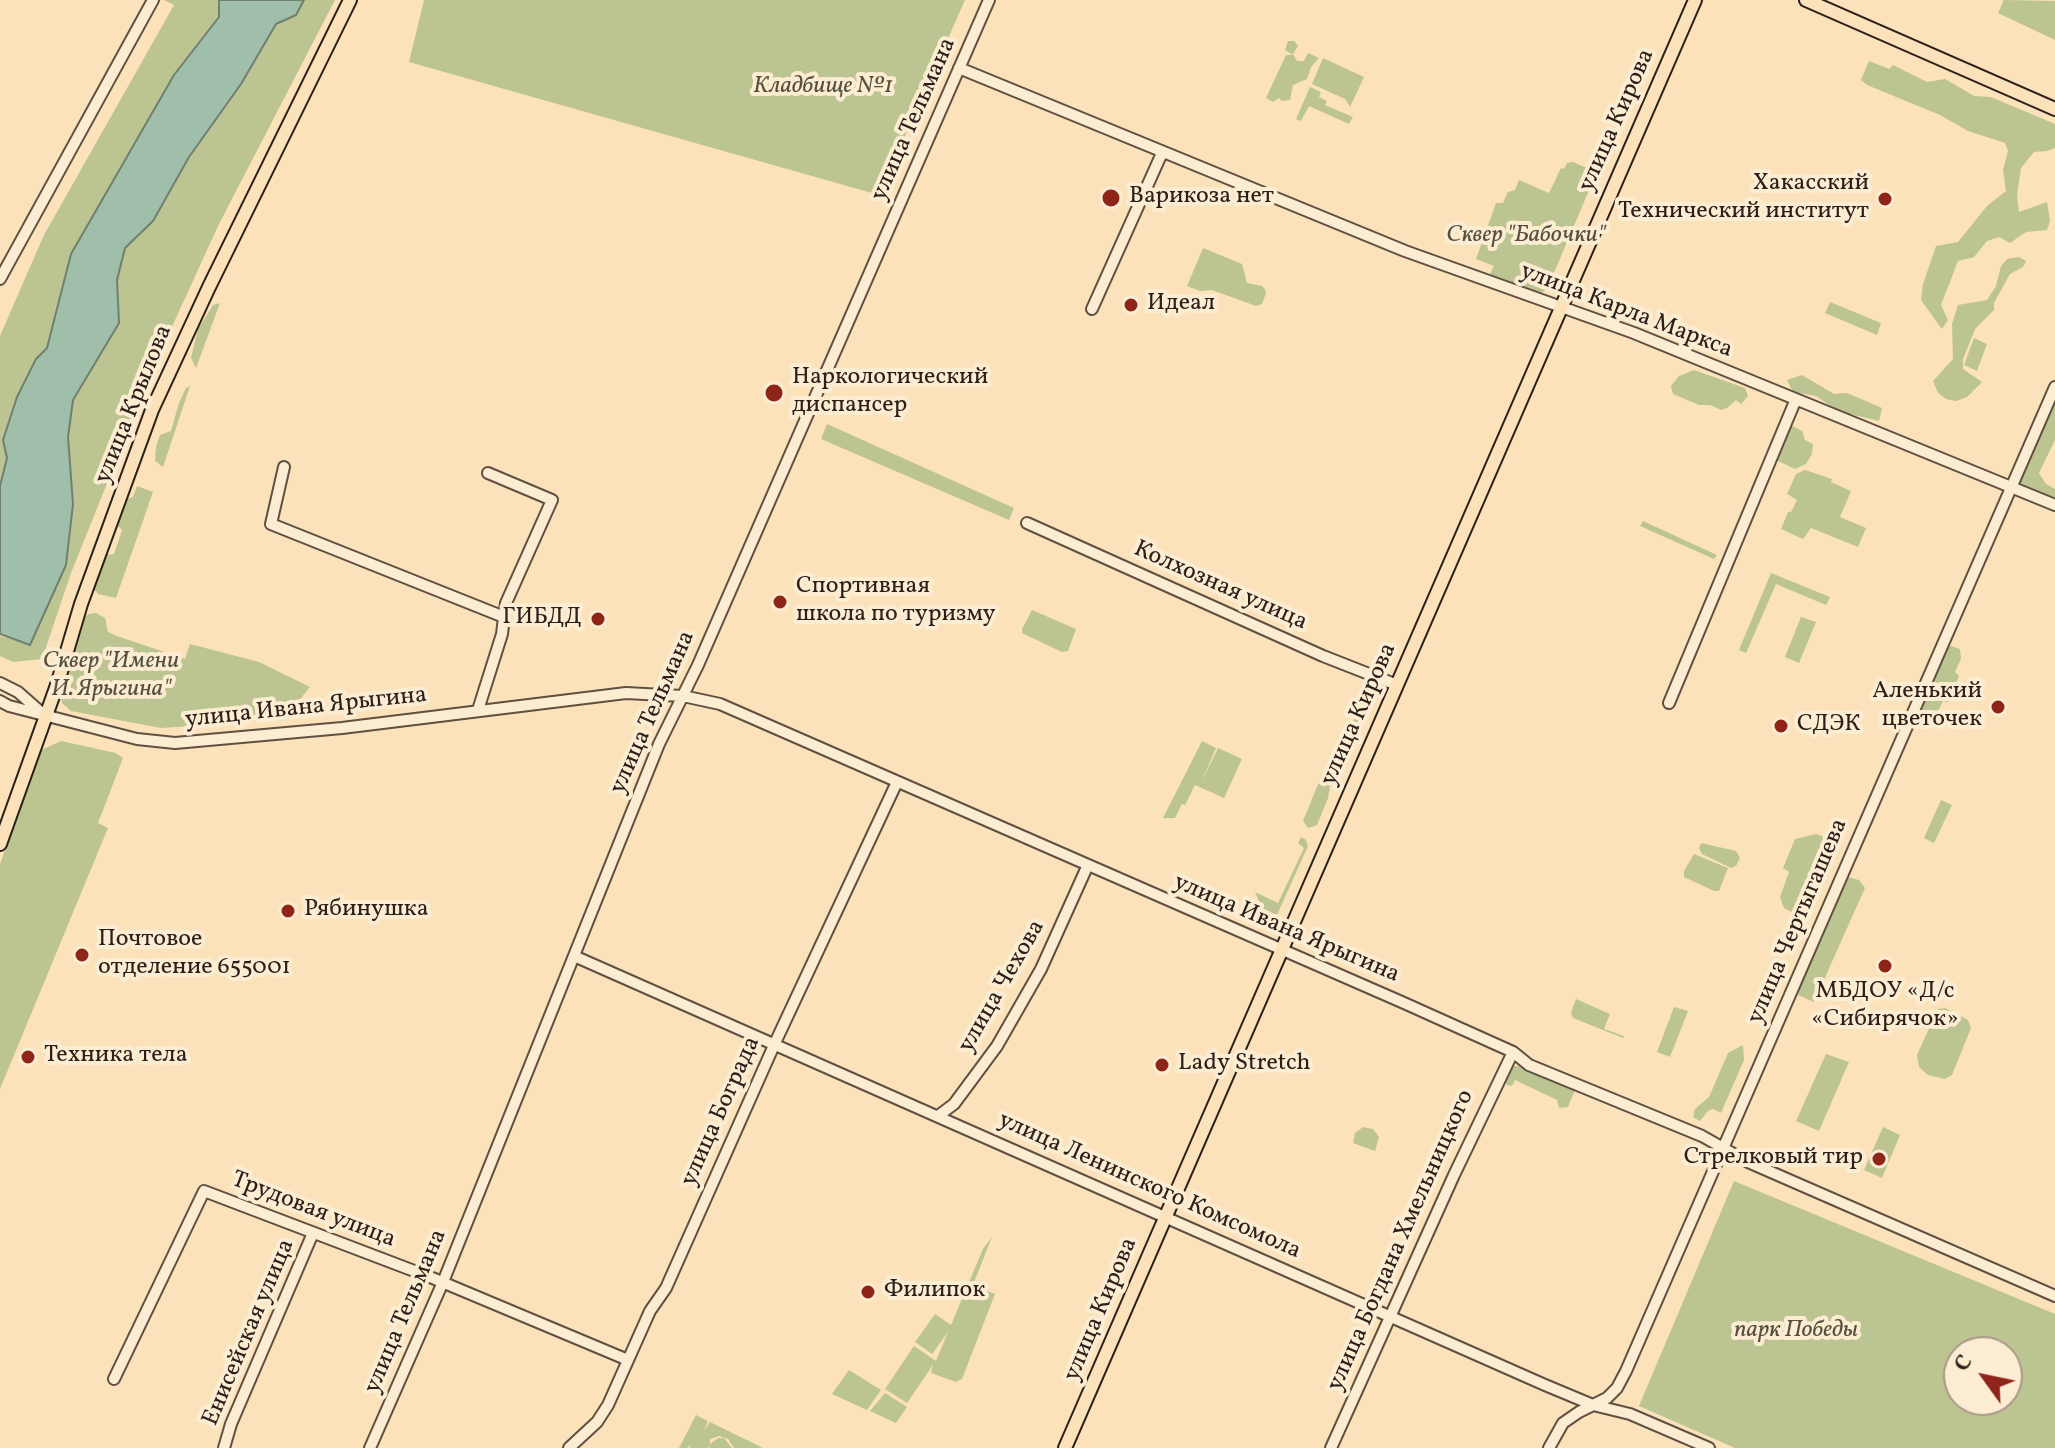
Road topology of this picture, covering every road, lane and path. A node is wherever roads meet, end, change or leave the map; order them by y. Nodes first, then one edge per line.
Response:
1 (153, 0) edge
2 (350, 0) edge
3 (989, 0) edge
4 (1695, 0) edge
5 (1806, 0) edge
6 (959, 68) junction
7 (2055, 109) edge
8 (1162, 153) junction
9 (0, 279) edge
10 (1561, 307) junction
11 (1092, 309) dead end
12 (2055, 387) edge
13 (1796, 399) junction
14 (284, 467) dead end
15 (488, 473) dead end
16 (2009, 487) junction
17 (2055, 505) edge
18 (1027, 523) dead end
19 (504, 617) junction
20 (0, 683) edge
21 (1397, 685) junction
22 (683, 696) junction
23 (0, 701) edge
24 (1669, 703) dead end
25 (478, 710) junction
26 (45, 716) junction
27 (897, 782) junction
28 (0, 844) edge
29 (1087, 867) junction
30 (1281, 950) junction
31 (574, 956) junction
32 (775, 1043) junction
33 (1513, 1052) junction
34 (938, 1116) junction
35 (1724, 1148) junction
36 (1166, 1217) junction
37 (313, 1233) junction
38 (443, 1282) junction
39 (2055, 1296) edge
40 (1390, 1315) junction
41 (628, 1360) junction
42 (114, 1379) dead end
43 (1593, 1405) junction
44 (224, 1448) edge
45 (370, 1448) edge
46 (569, 1448) edge
47 (1065, 1448) edge
48 (1331, 1448) edge
49 (1549, 1448) edge
50 (1709, 1448) edge

1 - 9 street
2 - 26 main road, улица Крылова
3 - 6 street, улица Тельмана
4 - 10 main road, улица Кирова
5 - 7 main road
6 - 8 street, улица Карла Маркса
6 - 22 street, улица Тельмана
8 - 10 street, улица Карла Маркса
8 - 11 street
10 - 13 street, улица Карла Маркса
10 - 21 main road, улица Кирова
12 - 16 street, улица Чертыгашева
13 - 16 street, улица Карла Маркса
13 - 24 street
14 - 19 street
15 - 19 street
16 - 17 street, улица Карла Маркса
16 - 35 street, улица Чертыгашева
18 - 21 street, Колхозная улица
19 - 25 street
20 - 26 street
21 - 30 main road, улица Кирова
22 - 25 street, улица Ивана Ярыгина
22 - 27 street, улица Ивана Ярыгина
22 - 31 street, улица Тельмана
23 - 26 street, улица Ивана Ярыгина
25 - 26 street, улица Ивана Ярыгина
26 - 28 main road, улица Крылова
27 - 29 street, улица Ивана Ярыгина
27 - 32 street, улица Бограда
29 - 30 street, улица Ивана Ярыгина
29 - 34 street, улица Чехова
30 - 33 street, улица Ивана Ярыгина
30 - 36 main road, улица Кирова
31 - 32 street, улица Ленинского Комсомола
31 - 38 street, улица Тельмана
32 - 34 street, улица Ленинского Комсомола
32 - 41 street, улица Бограда
33 - 35 street, улица Ивана Ярыгина
33 - 40 street, улица Богдана Хмельницкого
34 - 36 street, улица Ленинского Комсомола
35 - 39 street, улица Ивана Ярыгина
35 - 43 street, улица Чертыгашева
36 - 40 street, улица Ленинского Комсомола
36 - 47 main road, улица Кирова
37 - 38 street, Трудовая улица
37 - 42 street, Трудовая улица
37 - 44 street, Енисейская улица
38 - 41 street, Трудовая улица
38 - 45 street, улица Тельмана
40 - 43 street, улица Ленинского Комсомола
40 - 48 street, улица Богдана Хмельницкого
41 - 46 street, улица Бограда
43 - 49 street, улица Чертыгашева
43 - 50 street, улица Ленинского Комсомола

